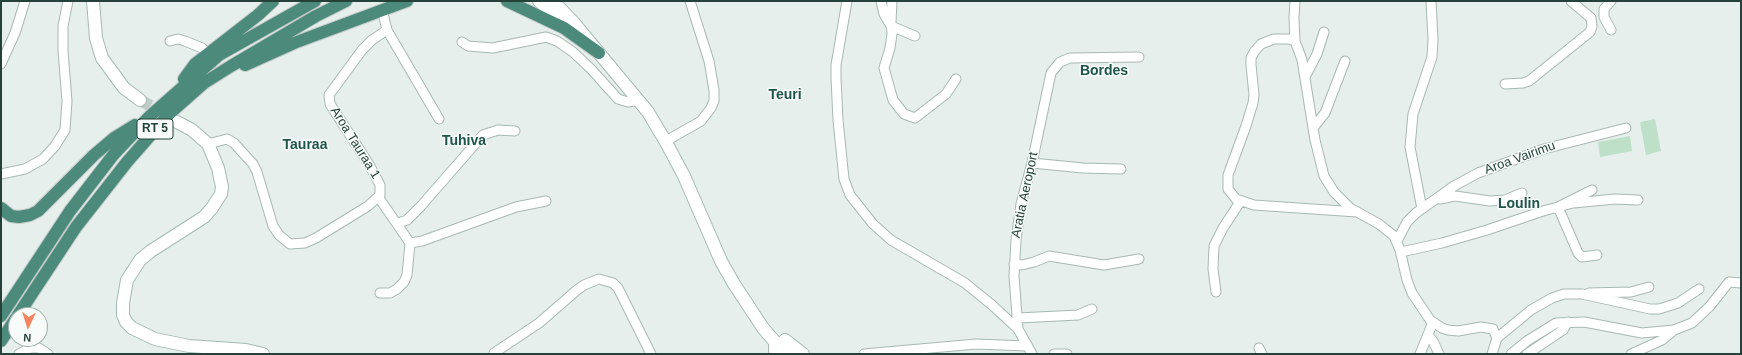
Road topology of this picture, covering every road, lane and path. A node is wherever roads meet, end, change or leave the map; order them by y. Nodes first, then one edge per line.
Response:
1 (25, 1) edge
2 (68, 1) edge
3 (93, 1) edge
4 (273, 1) edge
5 (315, 1) edge
6 (346, 1) edge
7 (407, 1) edge
8 (507, 1) edge
9 (539, 1) edge
10 (553, 1) edge
11 (690, 1) edge
12 (847, 1) edge
13 (881, 1) edge
14 (892, 1) edge
15 (1296, 1) edge
16 (1431, 1) edge
17 (1571, 1) edge
18 (1611, 1) edge
19 (382, 9) junction
20 (891, 26) junction
21 (387, 30) junction
22 (1611, 30) dead end
23 (1324, 32) dead end
24 (915, 36) dead end
25 (170, 41) dead end
26 (1295, 41) junction
27 (462, 42) dead end
28 (209, 54) junction
29 (599, 54) junction
30 (1139, 57) dead end
31 (1345, 61) dead end
32 (1, 64) edge
33 (1305, 77) junction
34 (956, 79) dead end
35 (204, 83) junction
36 (1505, 84) dead end
37 (177, 91) junction
38 (140, 100) tunnel mouth
39 (639, 100) junction
40 (150, 116) junction
41 (439, 119) dead end
42 (177, 122) tunnel mouth
43 (1313, 128) junction
44 (1626, 128) dead end
45 (514, 131) dead end
46 (666, 141) junction
47 (208, 144) junction
48 (1032, 163) junction
49 (1121, 169) dead end
50 (1, 174) edge
51 (1592, 190) dead end
52 (1522, 193) dead end
53 (379, 198) junction
54 (1638, 200) dead end
55 (546, 201) dead end
56 (1240, 202) junction
57 (1430, 202) junction
58 (1558, 207) junction
59 (1, 208) edge
60 (1422, 209) junction
61 (1357, 212) junction
62 (398, 223) junction
63 (1397, 241) junction
64 (410, 243) junction
65 (1401, 252) junction
66 (1597, 255) dead end
67 (1139, 259) dead end
68 (1014, 264) junction
69 (1741, 283) edge
70 (1649, 287) dead end
71 (1699, 289) dead end
72 (1216, 292) dead end
73 (380, 293) dead end
74 (1582, 294) junction
75 (748, 304) junction
76 (23, 307) edge
77 (1092, 309) dead end
78 (1, 316) edge
79 (1018, 318) junction
80 (1433, 322) junction
81 (1568, 322) junction
82 (1018, 329) junction
83 (8, 330) edge
84 (1674, 330) junction
85 (1428, 335) junction
86 (1497, 338) junction
87 (1, 341) edge
88 (775, 348) edge
89 (1029, 350) edge
90 (494, 353) dead end
91 (796, 353) edge
92 (19, 354) edge
93 (48, 354) edge
94 (262, 354) edge
95 (651, 354) edge
96 (864, 354) edge
97 (1054, 354) edge
98 (1067, 354) edge
99 (1420, 354) edge
100 (1439, 354) edge
101 (1492, 354) edge
102 (1511, 354) edge
103 (1527, 354) edge
104 (1632, 354) edge

1 - 32 street
2 - 50 street
3 - 38 main road
4 - 28 highway
5 - 37 highway, RT 5
6 - 35 highway, RT 5
7 - 19 highway
8 - 29 highway
9 - 29 main road
10 - 29 main road
11 - 46 street
12 - 82 street
13 - 20 street
14 - 20 street
15 - 26 street
16 - 60 street
17 - 36 street
18 - 22 street
19 - 21 street
19 - 35 highway
20 - 24 street
20 - 34 street
21 - 41 street
21 - 53 street, Aroa Tauraa 1
23 - 33 street
25 - 28 street
26 - 33 street
26 - 56 street
27 - 39 street
28 - 37 highway
29 - 39 main road
30 - 48 street, Aratia Aeroport
31 - 43 street
33 - 43 street
35 - 76 highway, RT 5
37 - 40 highway, RT 5
39 - 46 main road
40 - 59 highway
40 - 78 highway, RT 5
42 - 47 main road
43 - 61 street
44 - 57 street, Aroa Vairimu
45 - 62 street
46 - 75 main road
47 - 53 street, Aroa Tauraa 1
47 - 94 main road
48 - 49 street
48 - 68 street, Aratia Aeroport
51 - 58 street
52 - 57 street
53 - 62 street
54 - 58 street
55 - 64 street
56 - 61 street
56 - 72 street
57 - 60 street, Aroa Vairimu
58 - 65 street
58 - 66 street
60 - 63 street, Aroa Vairimu
61 - 63 street
62 - 64 street
63 - 65 street
64 - 73 street
65 - 80 street
67 - 68 street
68 - 79 street, Aratia Aeroport
69 - 84 street
70 - 74 street
71 - 74 street
74 - 86 street
75 - 88 main road
75 - 91 main road
77 - 79 street
79 - 82 street, Aratia Aeroport
80 - 85 street
80 - 86 street
81 - 84 street
81 - 102 street
81 - 103 street
82 - 89 street, Aratia Aeroport
83 - 87 highway
84 - 104 street
85 - 99 street
85 - 100 street
86 - 101 street
88 - 91 main road
89 - 96 street
90 - 95 street
92 - 93 street
97 - 98 street

